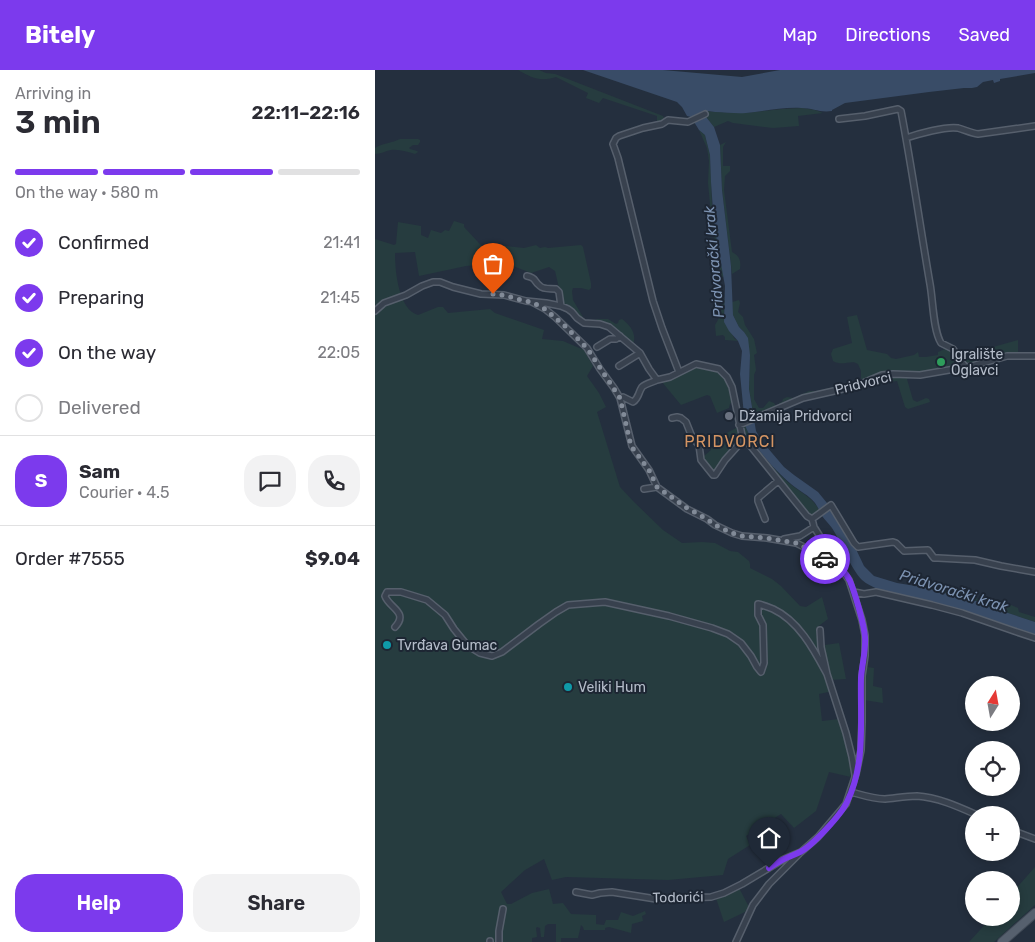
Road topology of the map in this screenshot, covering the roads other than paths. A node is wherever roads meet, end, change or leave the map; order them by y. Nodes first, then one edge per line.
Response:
1 (705, 114) dead end
2 (839, 119) dead end
3 (1035, 126) edge
4 (906, 138) junction
5 (527, 276) dead end
6 (532, 302) junction
7 (561, 306) junction
8 (375, 311) edge
9 (620, 336) junction
10 (597, 347) dead end
11 (640, 354) junction
12 (1035, 356) edge
13 (619, 366) dead end
14 (965, 367) junction
15 (679, 372) junction
16 (657, 380) junction
17 (620, 398) junction
18 (672, 418) dead end
19 (742, 424) junction
20 (743, 440) junction
21 (778, 481) junction
22 (657, 487) junction
23 (644, 489) dead end
24 (765, 519) dead end
25 (812, 519) junction
26 (814, 528) junction
27 (781, 540) junction
28 (840, 567) junction
29 (1035, 572) edge
30 (854, 592) junction
31 (395, 627) dead end
32 (820, 630) dead end
33 (1035, 638) edge
34 (827, 674) junction
35 (855, 778) junction
36 (851, 792) junction
37 (965, 810) edge
38 (1020, 834) edge
39 (1035, 840) edge
40 (801, 852) junction
41 (576, 892) dead end
42 (503, 909) dead end
43 (1035, 913) edge
44 (499, 942) edge
45 (736, 942) edge
46 (1002, 942) edge

1 - 15 street
2 - 4 street
3 - 4 street
4 - 14 street
5 - 7 street
6 - 7 street
6 - 8 street
6 - 17 street
7 - 9 street
9 - 10 street
9 - 11 street
11 - 13 street
11 - 16 street
12 - 14 street, Pridvorci
14 - 19 street, Pridvorci
15 - 16 street
15 - 19 street
16 - 17 street
17 - 22 street
18 - 20 street
19 - 20 street
20 - 21 street
21 - 24 street
21 - 25 street
22 - 23 street
22 - 27 street
25 - 26 street
25 - 29 street
26 - 27 street
26 - 28 street
27 - 28 street
28 - 30 street
30 - 33 street
30 - 35 street
31 - 34 street
32 - 34 street
34 - 35 street
35 - 36 street
36 - 37 street
36 - 40 street, Todorići
38 - 39 street
40 - 41 street, Todorići
40 - 45 street, Todorići
42 - 44 street
43 - 46 main road

